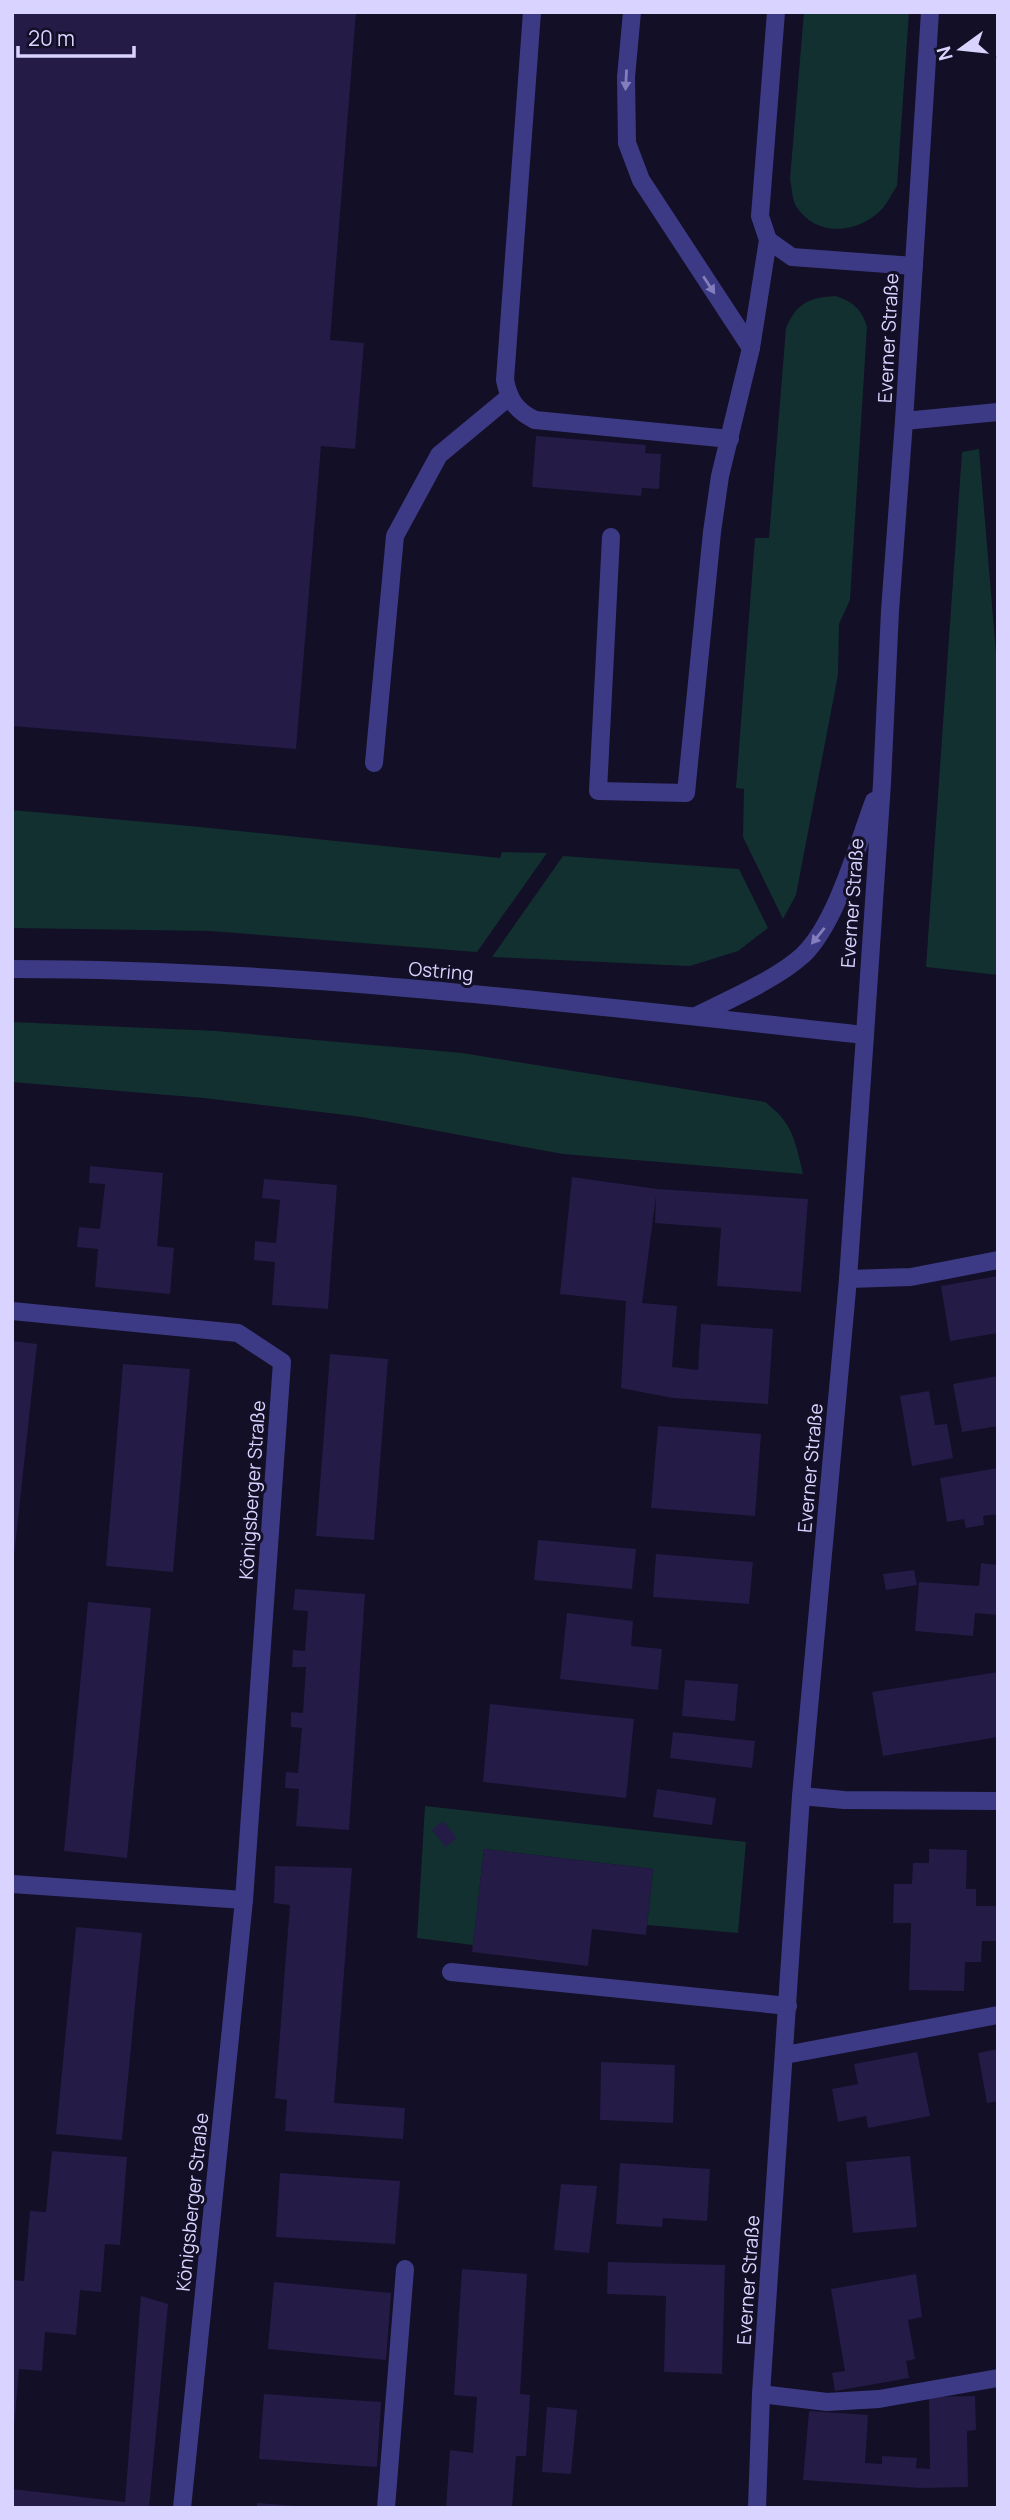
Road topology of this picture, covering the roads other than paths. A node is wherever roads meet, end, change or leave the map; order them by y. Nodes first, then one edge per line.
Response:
1 (532, 12) edge
2 (632, 12) edge
3 (776, 12) edge
4 (930, 12) edge
5 (768, 240) junction
6 (914, 266) junction
7 (751, 348) junction
8 (509, 397) junction
9 (998, 412) edge
10 (904, 421) junction
11 (730, 439) junction
12 (611, 537) dead end
13 (374, 763) dead end
14 (882, 783) junction
15 (12, 969) edge
16 (696, 1016) junction
17 (865, 1035) junction
18 (998, 1260) edge
19 (848, 1279) junction
20 (12, 1311) edge
21 (801, 1796) junction
22 (998, 1801) edge
23 (12, 1884) edge
24 (244, 1900) junction
25 (451, 1972) dead end
26 (788, 2006) junction
27 (998, 2015) edge
28 (785, 2054) junction
29 (405, 2269) dead end
30 (998, 2378) edge
31 (761, 2394) junction
32 (182, 2508) edge
33 (386, 2508) edge
34 (757, 2508) edge

1 - 8 street
2 -> 7 street
3 - 5 street
4 - 6 street, Everner Straße
5 - 6 street
5 - 7 street
6 - 10 street, Everner Straße
7 - 11 street
8 - 11 street
8 - 13 street
9 - 10 street
10 - 14 street, Everner Straße
11 - 12 street
14 -> 16 street
14 - 17 street, Everner Straße
15 - 16 street, Ostring
16 - 17 street, Ostring
17 - 19 street, Everner Straße
18 - 19 street
19 - 21 street, Everner Straße
20 - 24 street, Königsberger Straße
21 - 22 street
21 - 26 street, Everner Straße
23 - 24 street
24 - 32 street, Königsberger Straße
25 - 26 street
26 - 28 street, Everner Straße
27 - 28 street
28 - 31 street, Everner Straße
29 - 33 street
30 - 31 street
31 - 34 street, Everner Straße

